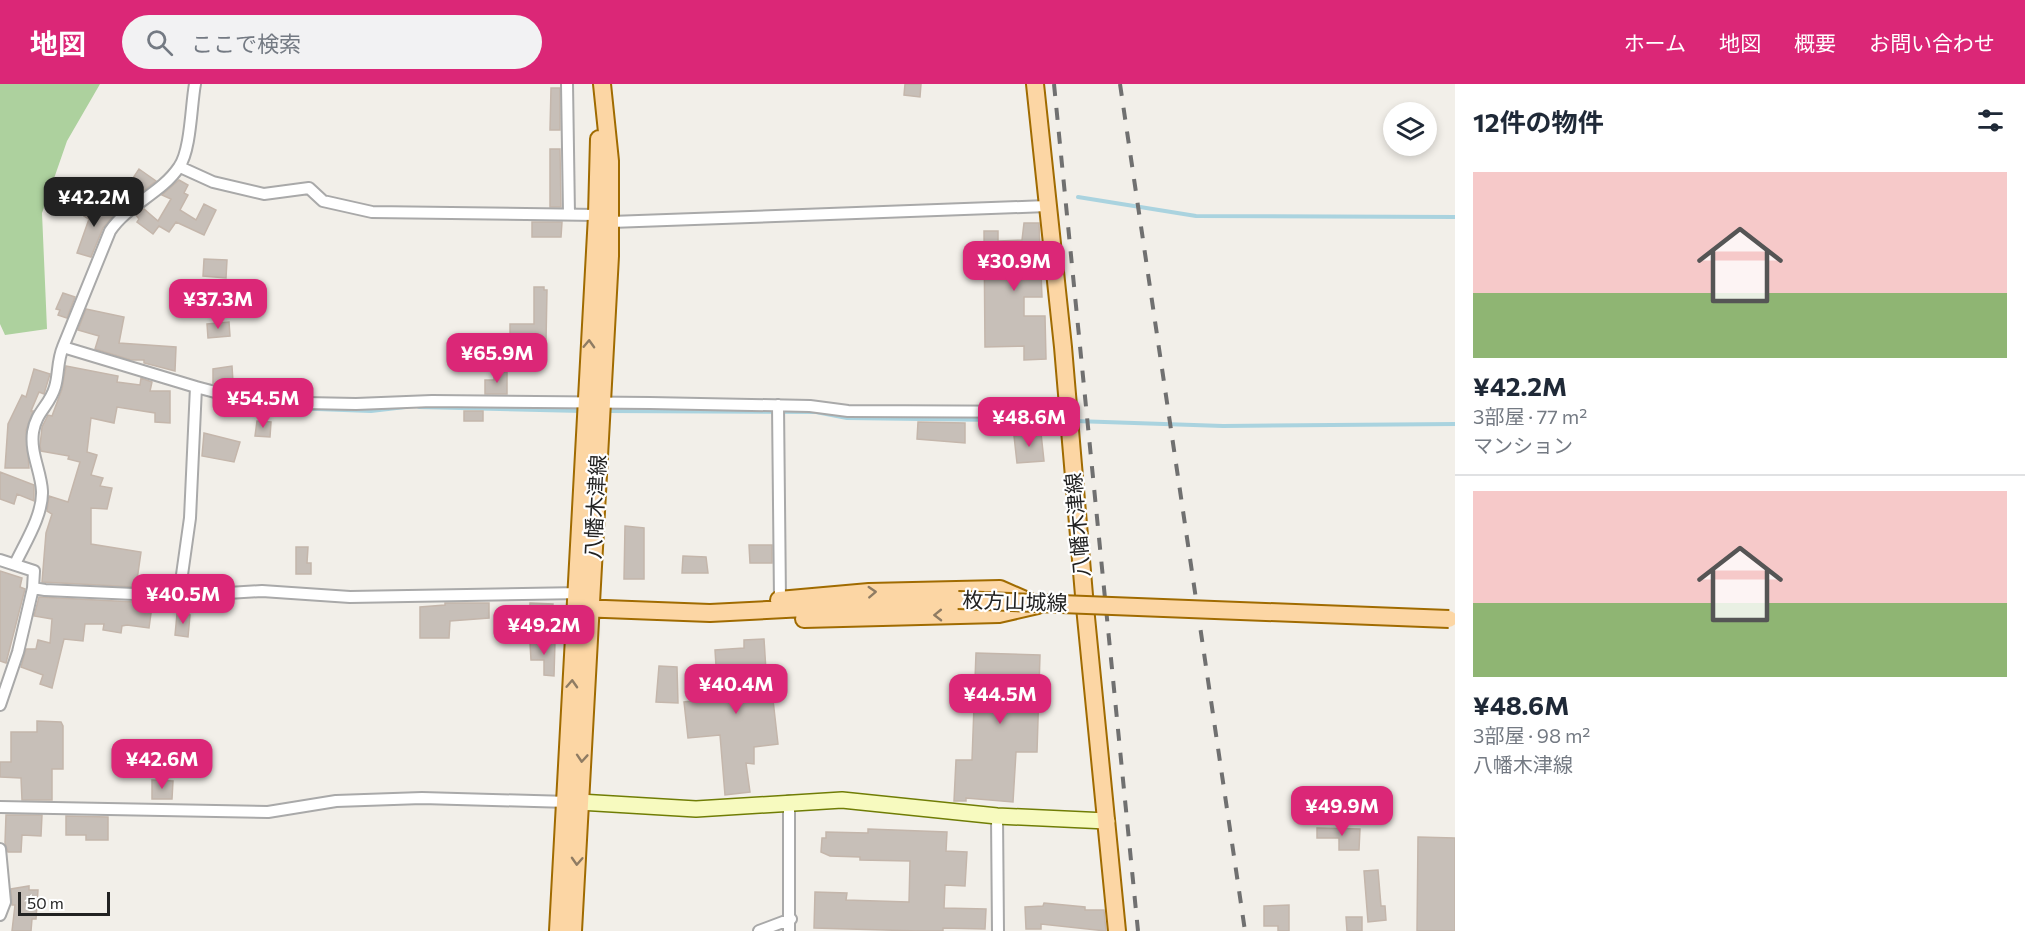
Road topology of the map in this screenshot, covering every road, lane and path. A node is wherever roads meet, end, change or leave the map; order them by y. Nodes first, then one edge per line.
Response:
1 (195, 84) edge
2 (567, 84) edge
3 (595, 84) edge
4 (602, 84) edge
5 (1035, 84) edge
6 (180, 167) junction
7 (1047, 206) junction
8 (569, 214) junction
9 (604, 218) junction
10 (63, 347) junction
11 (196, 387) junction
12 (594, 402) junction
13 (778, 405) junction
14 (1068, 412) junction
15 (0, 560) edge
16 (15, 564) junction
17 (33, 588) junction
18 (179, 596) junction
19 (584, 600) junction
20 (780, 600) junction
21 (1037, 605) junction
22 (1085, 607) junction
23 (710, 613) junction
24 (1452, 619) edge
25 (0, 705) edge
26 (789, 801) junction
27 (573, 802) junction
28 (0, 807) edge
29 (997, 816) junction
30 (1107, 821) junction
31 (0, 849) edge
32 (0, 915) edge
33 (791, 919) junction
34 (558, 931) edge
35 (573, 931) edge
36 (759, 931) edge
37 (789, 931) edge
38 (998, 931) edge
39 (1117, 931) edge

1 - 6 street
2 - 8 street
3 - 9 main road, 八幡木津線
4 - 9 main road, 八幡木津線
5 - 7 main road, 八幡木津線
6 - 8 street
6 - 10 street
7 - 9 street
7 - 14 main road, 八幡木津線
8 - 9 street
9 - 12 main road, 八幡木津線
10 - 11 street
10 - 16 street
11 - 12 street
11 - 18 street
12 - 13 street
12 - 19 main road, 八幡木津線
13 - 14 street
13 - 20 street
14 - 22 main road, 八幡木津線
15 - 16 street
16 - 17 street
17 - 18 street
17 - 25 street
18 - 19 street
19 - 23 main road, 枚方山城線
19 - 27 main road, 八幡木津線
20 -> 21 main road
20 - 23 main road
21 - 22 main road
21 -> 23 main road
22 - 30 main road, 八幡木津線
23 - 24 main road, 枚方山城線, bridge
26 - 27 street
26 - 29 street
26 - 33 street
27 - 28 street
27 - 34 main road, 八幡木津線
27 -> 35 main road, 八幡木津線
29 - 30 street
29 - 38 street
30 - 39 main road, 八幡木津線
31 - 32 street
33 - 36 street
33 - 37 street

